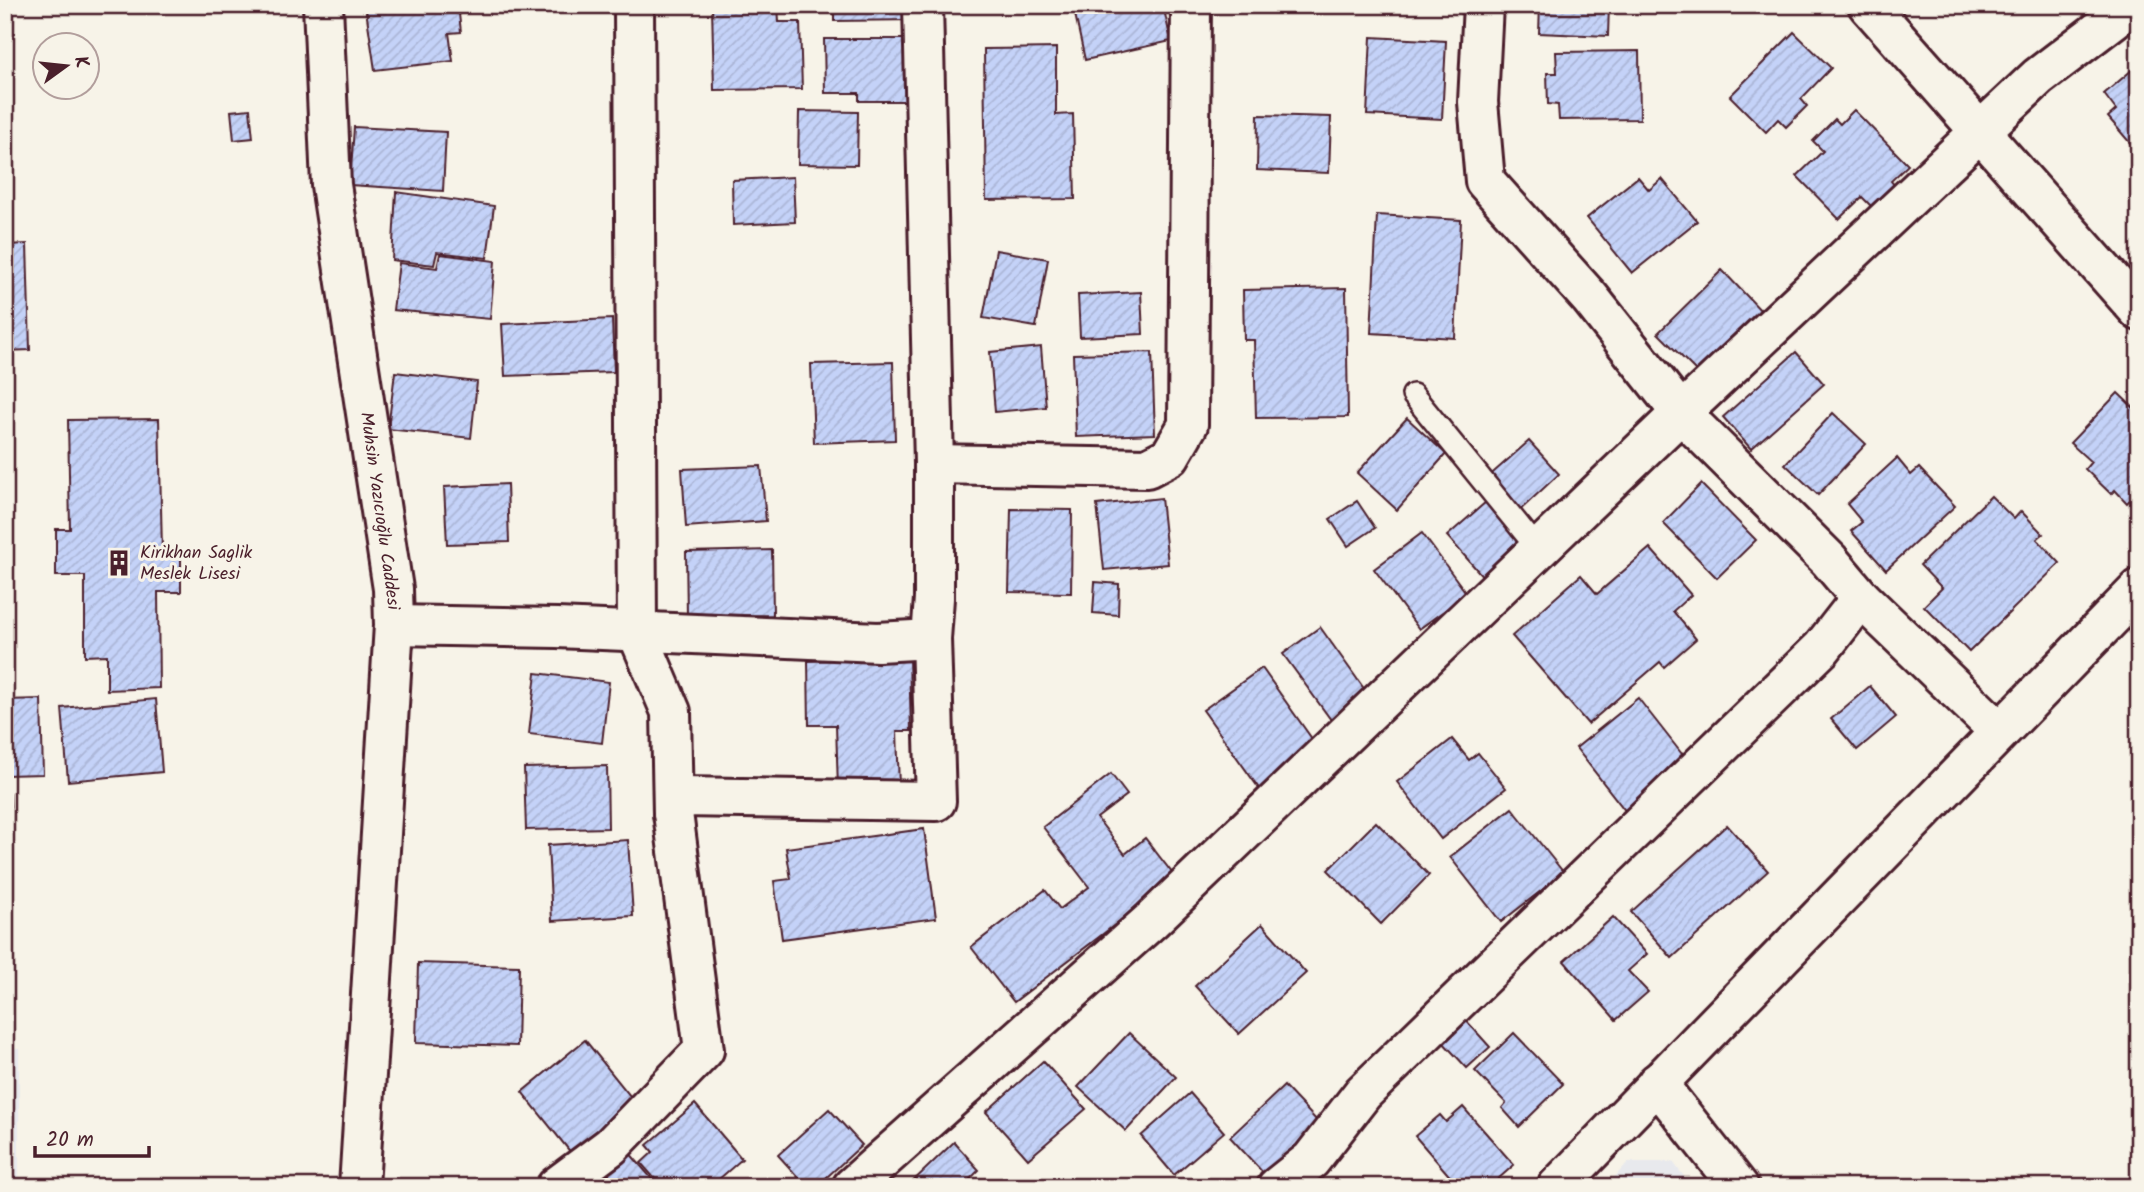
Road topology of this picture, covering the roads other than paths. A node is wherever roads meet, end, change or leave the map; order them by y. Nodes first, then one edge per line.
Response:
1 (323, 5) edge
2 (634, 5) edge
3 (923, 5) edge
4 (1191, 5) edge
5 (1483, 5) edge
6 (1868, 5) edge
7 (2114, 19) dead end
8 (1979, 132) junction
9 (2139, 311) edge
10 (1413, 395) dead end
11 (1681, 412) junction
12 (934, 464) junction
13 (1538, 549) junction
14 (2139, 589) edge
15 (1861, 598) junction
16 (394, 625) junction
17 (637, 632) junction
18 (931, 639) junction
19 (1999, 731) junction
20 (673, 813) junction
21 (1657, 1083) junction
22 (354, 1184) edge
23 (556, 1187) edge
24 (852, 1187) edge
25 (1277, 1187) edge
26 (1557, 1187) edge
27 (1739, 1187) edge

1 - 16 street, Muhsin Yazıcıoğlu Caddesi
2 - 17 street
3 - 12 street
4 - 12 street
5 - 11 street
6 - 8 street
7 - 8 street
8 - 9 street
8 - 11 street
10 - 13 lane
11 - 13 street
11 - 15 street
12 - 18 street
13 - 24 street
14 - 19 street
15 - 19 street
15 - 25 street
16 - 17 street
16 - 22 street, Muhsin Yazıcıoğlu Caddesi
17 - 18 street
17 - 20 street
18 - 20 street
19 - 21 street
20 - 23 street
21 - 26 street
21 - 27 street

